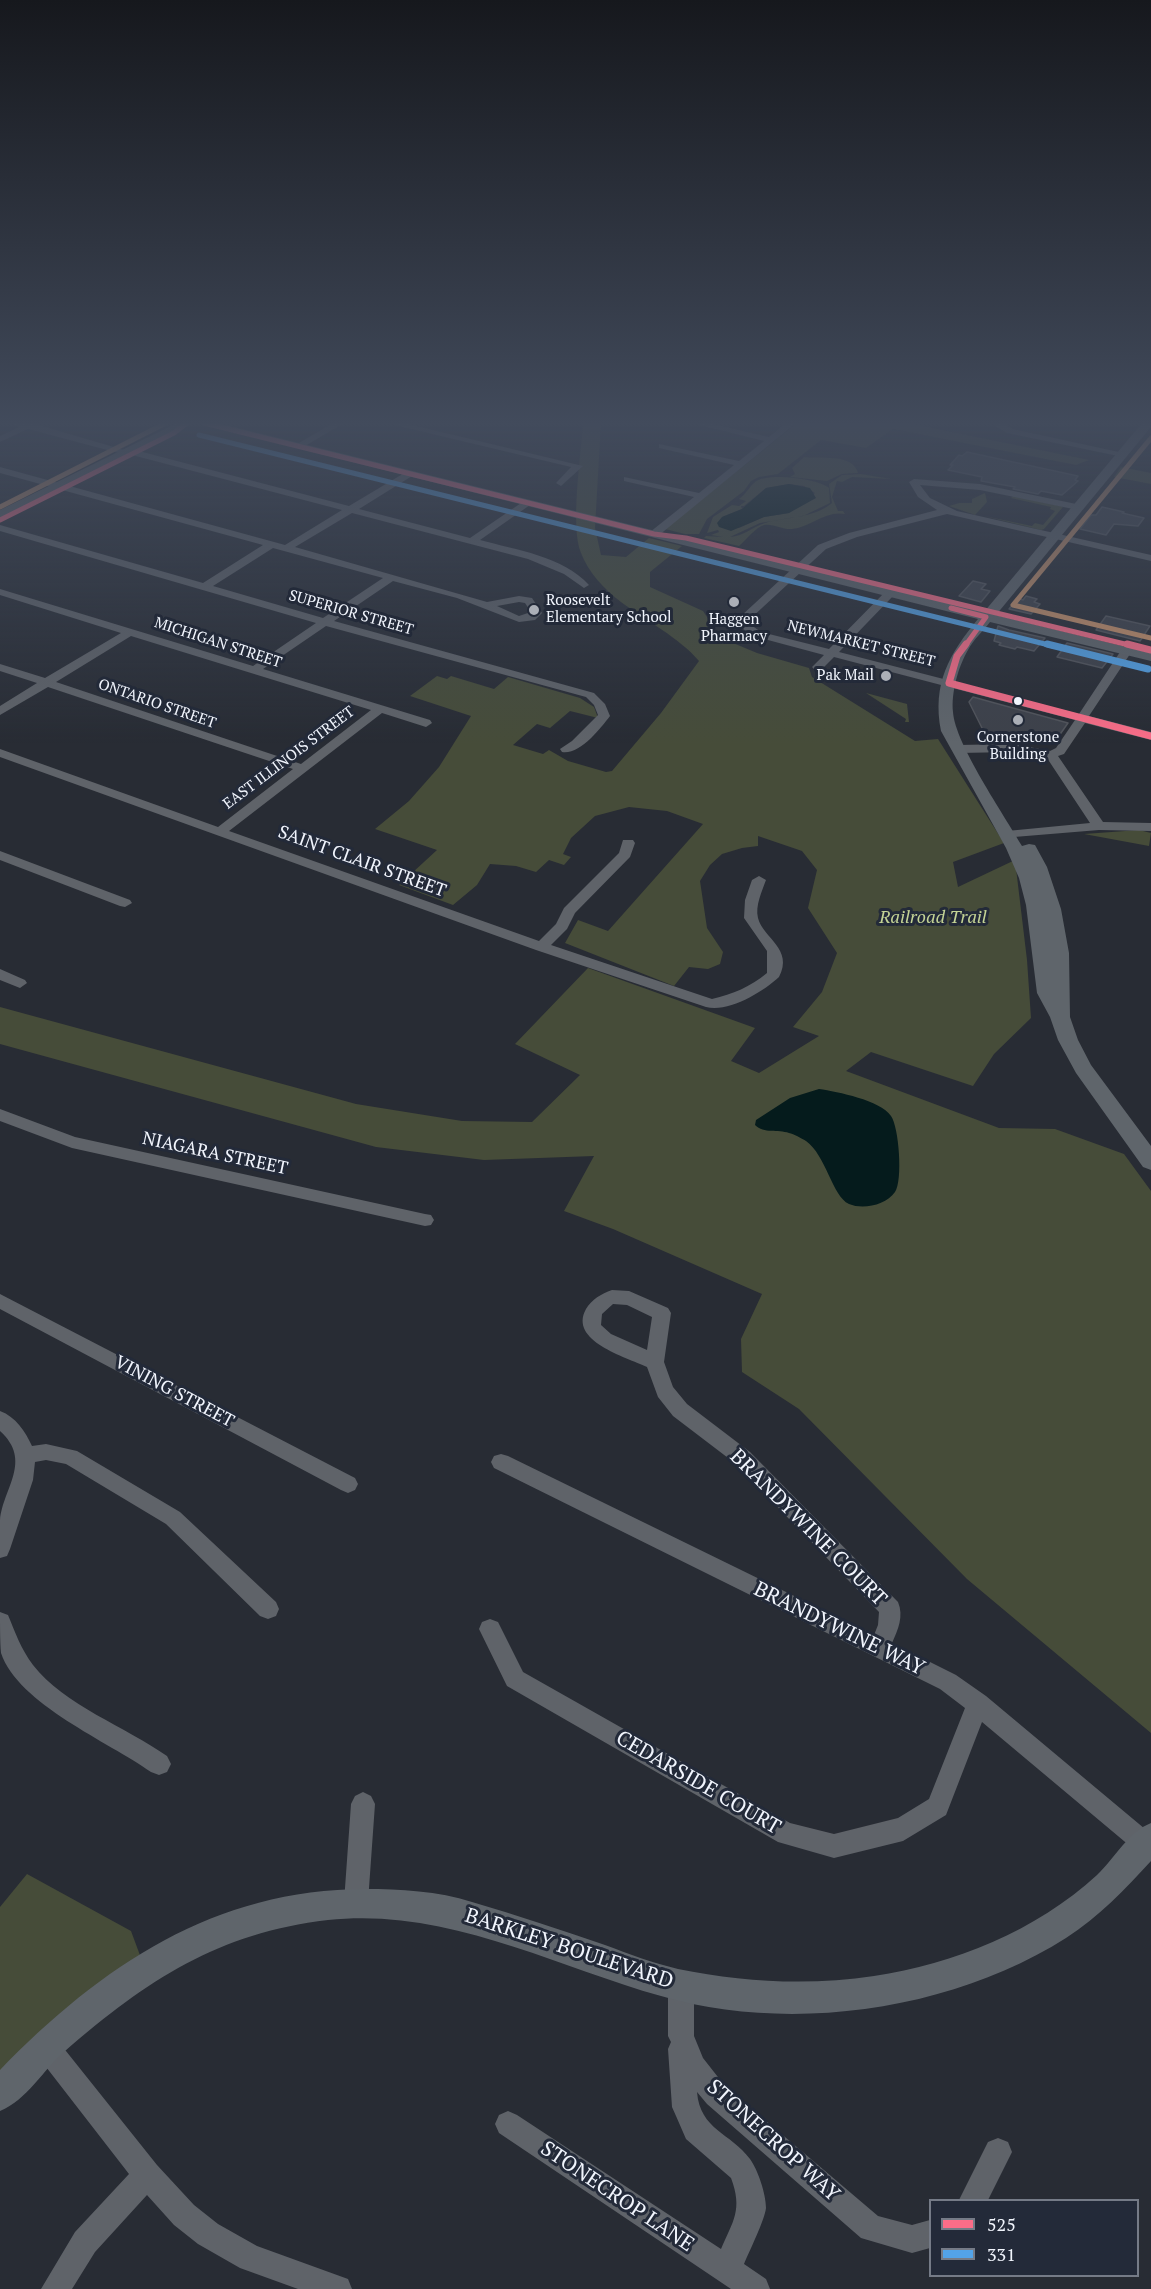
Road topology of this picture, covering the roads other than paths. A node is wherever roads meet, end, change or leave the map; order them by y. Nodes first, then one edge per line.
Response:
1 (6, 530) edge
2 (220, 530) edge
3 (318, 530) edge
4 (429, 530) edge
5 (488, 530) edge
6 (637, 530) edge
7 (659, 530) edge
8 (874, 530) edge
9 (1022, 530) edge
10 (1059, 530) edge
11 (654, 534) junction
12 (1054, 536) junction
13 (472, 541) junction
14 (272, 544) junction
15 (287, 548) junction
16 (1151, 558) edge
17 (798, 568) junction
18 (391, 577) junction
19 (584, 585) dead end
20 (206, 586) junction
21 (0, 592) edge
22 (890, 593) junction
23 (486, 606) dead end
24 (988, 614) junction
25 (325, 622) junction
26 (131, 631) junction
27 (1151, 650) edge
28 (1126, 651) junction
29 (832, 653) junction
30 (1151, 657) edge
31 (0, 667) edge
32 (818, 667) dead end
33 (253, 671) junction
34 (45, 682) junction
35 (948, 683) junction
36 (379, 710) junction
37 (0, 711) edge
38 (1082, 718) junction
39 (426, 723) dead end
40 (1151, 736) edge
41 (965, 748) junction
42 (566, 749) dead end
43 (0, 753) edge
44 (1051, 755) junction
45 (303, 769) junction
46 (1099, 826) junction
47 (1151, 826) edge
48 (220, 831) junction
49 (1014, 834) junction
50 (628, 843) dead end
51 (0, 855) edge
52 (759, 880) dead end
53 (125, 903) dead end
54 (541, 947) junction
55 (0, 974) edge
56 (20, 983) dead end
57 (0, 1115) edge
58 (1151, 1162) edge
59 (425, 1220) dead end
60 (0, 1300) edge
61 (655, 1362) dead end
62 (0, 1419) edge
63 (26, 1455) junction
64 (501, 1462) dead end
65 (348, 1484) dead end
66 (0, 1549) edge
67 (268, 1609) dead end
68 (0, 1622) edge
69 (490, 1629) dead end
70 (879, 1649) junction
71 (978, 1704) junction
72 (159, 1764) dead end
73 (363, 1804) dead end
74 (1149, 1844) edge
75 (356, 1902) junction
76 (681, 1985) junction
77 (681, 2036) junction
78 (45, 2045) junction
79 (0, 2094) edge
80 (508, 2124) dead end
81 (998, 2152) dead end
82 (147, 2175) junction
83 (974, 2199) edge
84 (929, 2234) edge
85 (727, 2270) junction
86 (335, 2288) edge
87 (55, 2289) edge
88 (756, 2289) edge

1 - 20 street, SUPERIOR STREET
2 - 14 street
3 - 15 street
4 - 13 street
5 - 13 street
6 - 11 main road
7 - 11 street
8 - 17 street
9 - 12 street
10 - 12 main road
11 - 17 main road
12 - 16 street
12 - 24 main road
13 - 19 street
14 - 15 street
14 - 20 street
15 - 18 street
17 - 22 main road
17 - 24 main road
17 - 29 street, NEWMARKET STREET
18 - 23 street
18 - 25 street
20 - 25 street, SUPERIOR STREET
21 - 26 street, MICHIGAN STREET
22 - 24 main road
22 - 29 street
24 - 27 main road
24 - 28 main road
24 - 35 main road
25 - 33 street
25 - 42 street, SUPERIOR STREET
26 - 33 street, MICHIGAN STREET
26 - 34 street
28 - 30 main road
28 - 38 street
29 - 32 street
29 - 35 street, NEWMARKET STREET
31 - 34 street, ONTARIO STREET
33 - 36 street, MICHIGAN STREET
34 - 37 street
34 - 45 street, ONTARIO STREET
35 - 38 street, NEWMARKET STREET
35 - 41 main road
36 - 39 street, MICHIGAN STREET
36 - 45 street, EAST ILLINOIS STREET
38 - 40 street, NEWMARKET STREET
38 - 44 street
41 - 44 street
41 - 49 main road
43 - 48 street, SAINT CLAIR STREET
44 - 46 street
45 - 48 street, EAST ILLINOIS STREET
46 - 47 street
46 - 49 street
48 - 54 street, SAINT CLAIR STREET
49 - 58 main road
50 - 54 street
51 - 53 street
52 - 54 street, SAINT CLAIR STREET
55 - 56 street
57 - 59 street, NIAGARA STREET
60 - 65 street, VINING STREET
61 - 70 street, BRANDYWINE COURT
62 - 63 street
63 - 66 street
63 - 67 street
64 - 70 street, BRANDYWINE WAY
68 - 72 street
69 - 71 street, CEDARSIDE COURT
70 - 71 street, BRANDYWINE WAY
71 - 74 street, BRANDYWINE WAY
73 - 75 street
74 - 76 main road, BARKLEY BOULEVARD
75 - 76 main road, BARKLEY BOULEVARD
75 - 78 main road, BARKLEY BOULEVARD
76 - 77 street, STONECROP WAY
77 - 84 street, STONECROP WAY
77 - 85 street
78 - 79 main road, BARKLEY BOULEVARD
78 - 82 street
80 - 85 street, STONECROP LANE
81 - 83 street
82 - 86 street
82 - 87 street
85 - 88 street, STONECROP LANE

